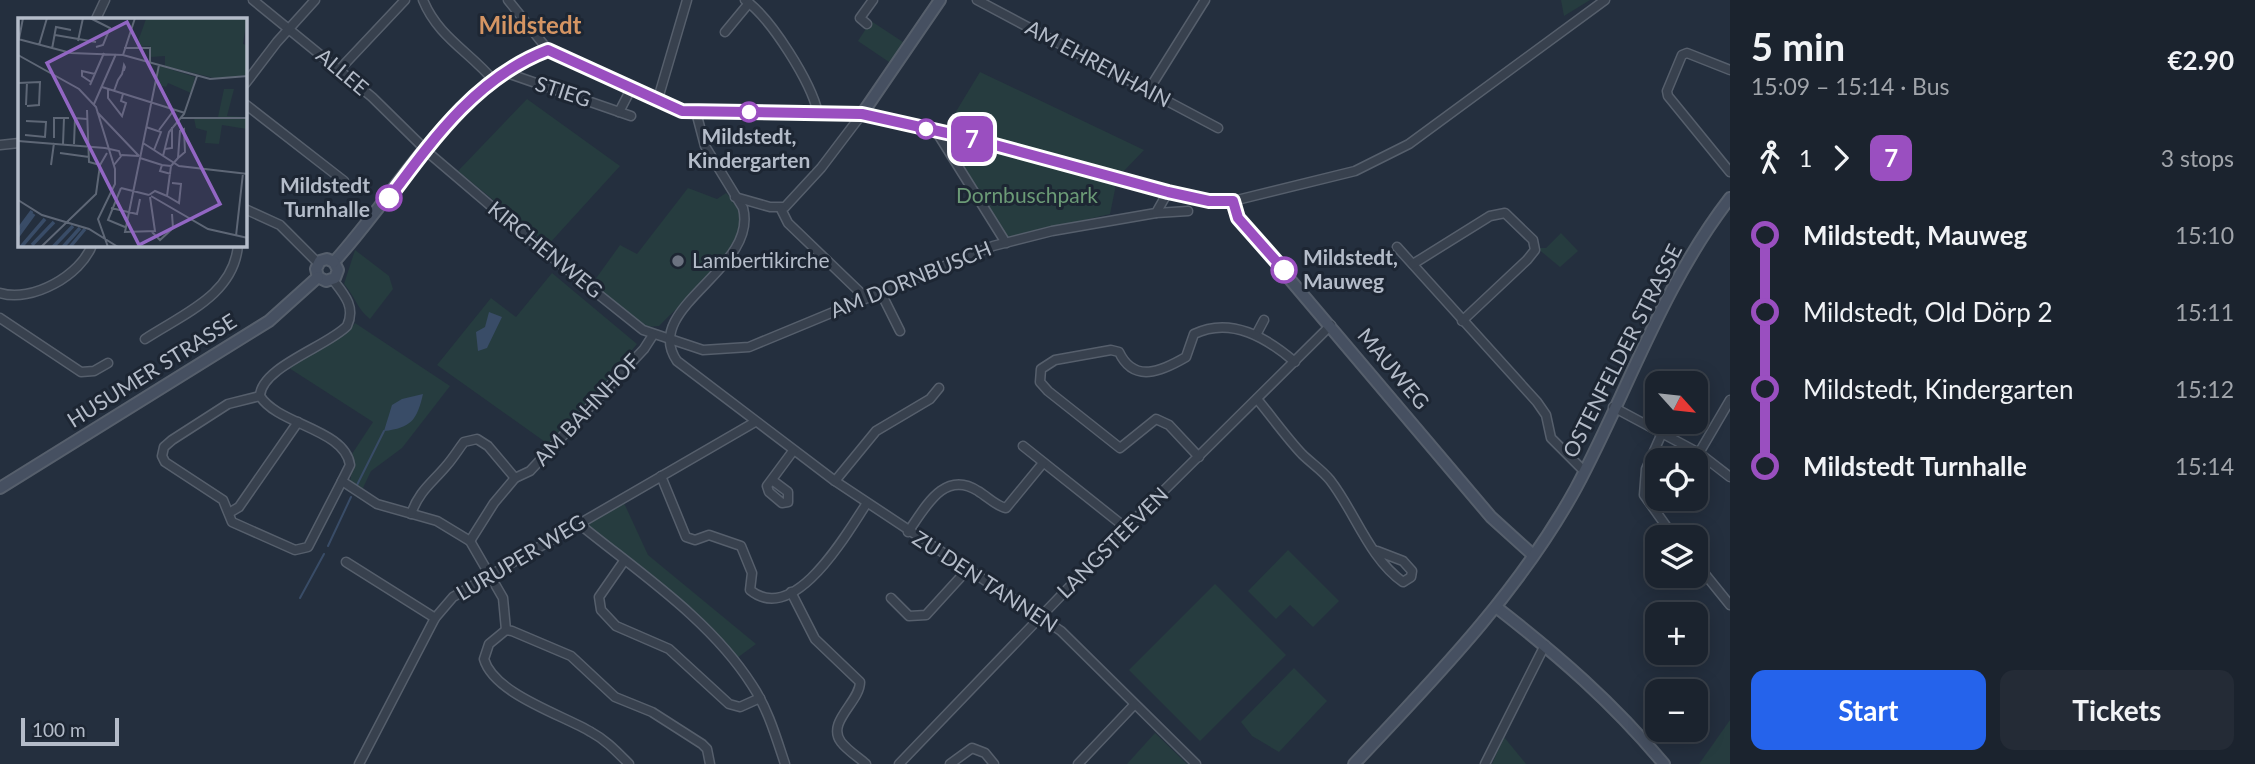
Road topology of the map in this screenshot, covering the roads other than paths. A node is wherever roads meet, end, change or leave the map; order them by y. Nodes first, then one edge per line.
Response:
1 (105, 0) edge
2 (253, 0) edge
3 (315, 0) edge
4 (405, 0) edge
5 (423, 0) edge
6 (508, 0) edge
7 (687, 0) edge
8 (873, 0) edge
9 (940, 0) edge
10 (977, 0) edge
11 (1205, 0) edge
12 (1605, 0) edge
13 (751, 2) edge
14 (96, 18) edge
15 (867, 24) dead end
16 (289, 28) junction
17 (725, 32) dead end
18 (548, 50) junction
19 (340, 69) junction
20 (1730, 70) edge
21 (507, 74) junction
22 (494, 81) junction
23 (247, 82) edge
24 (631, 89) junction
25 (1148, 91) junction
26 (657, 102) junction
27 (247, 106) edge
28 (619, 112) junction
29 (696, 112) junction
30 (818, 113) junction
31 (862, 114) junction
32 (631, 116) dead end
33 (1218, 128) dead end
34 (936, 131) junction
35 (18, 143) edge
36 (0, 145) edge
37 (427, 149) junction
38 (1730, 172) edge
39 (344, 181) dead end
40 (1168, 192) junction
41 (735, 197) junction
42 (1730, 198) edge
43 (1233, 201) junction
44 (781, 209) junction
45 (247, 210) edge
46 (1188, 211) dead end
47 (1156, 213) junction
48 (1006, 243) junction
49 (91, 247) edge
50 (238, 247) edge
51 (1397, 247) dead end
52 (334, 262) junction
53 (318, 263) junction
54 (1413, 264) junction
55 (318, 278) junction
56 (332, 280) junction
57 (880, 291) junction
58 (0, 293) edge
59 (865, 297) junction
60 (0, 318) edge
61 (1264, 320) dead end
62 (1462, 321) junction
63 (1331, 325) junction
64 (900, 331) dead end
65 (653, 335) junction
66 (1256, 335) junction
67 (145, 339) dead end
68 (670, 341) junction
69 (1295, 362) junction
70 (108, 363) dead end
71 (939, 388) dead end
72 (260, 396) junction
73 (1257, 400) junction
74 (1730, 400) edge
75 (1613, 407) junction
76 (298, 422) junction
77 (755, 422) junction
78 (1645, 424) edge
79 (1662, 434) edge
80 (1664, 434) edge
81 (1023, 446) dead end
82 (1690, 448) edge
83 (1702, 448) edge
84 (793, 451) junction
85 (1199, 457) junction
86 (1708, 460) edge
87 (1043, 463) junction
88 (1584, 471) junction
89 (661, 476) junction
90 (1730, 477) edge
91 (515, 478) junction
92 (772, 480) dead end
93 (342, 481) junction
94 (835, 481) junction
95 (0, 488) edge
96 (867, 503) junction
97 (229, 513) junction
98 (411, 514) junction
99 (578, 523) junction
100 (1665, 525) edge
101 (1126, 528) junction
102 (908, 532) junction
103 (470, 541) junction
104 (1377, 551) dead end
105 (1533, 555) junction
106 (624, 561) junction
107 (346, 562) dead end
108 (967, 570) junction
109 (489, 575) junction
110 (1708, 578) edge
111 (791, 592) junction
112 (891, 598) dead end
113 (1730, 605) edge
114 (1496, 607) junction
115 (1040, 617) junction
116 (435, 618) junction
117 (506, 630) junction
118 (1545, 645) junction
119 (760, 698) junction
120 (1134, 705) junction
121 (359, 764) edge
122 (629, 764) edge
123 (710, 764) edge
124 (785, 764) edge
125 (866, 764) edge
126 (899, 764) edge
127 (950, 764) edge
128 (994, 764) edge
129 (1078, 764) edge
130 (1196, 764) edge
131 (1354, 764) edge
132 (1485, 764) edge
133 (1664, 764) edge

1 - 14 street
2 - 16 street, ALLEE
3 - 16 street
4 - 19 street
5 - 22 street
6 - 18 street
7 - 26 street
8 - 15 street
9 - 31 street
10 - 25 street, AM EHRENHAIN
11 - 25 street
12 - 43 street
13 - 17 street
13 - 30 street
16 - 19 street, ALLEE
16 - 23 street
18 - 21 street
18 - 24 street
19 - 37 street, ALLEE
20 - 38 street
21 - 22 street
21 - 28 street, STIEG
22 - 37 street
24 - 26 street
24 - 28 street, STIEG
25 - 33 street, AM EHRENHAIN
26 - 29 street
27 - 39 street
28 - 32 street, STIEG
29 - 30 street
29 - 41 street
30 - 31 street
31 - 34 street
31 - 44 street
34 - 40 street
34 - 48 street
35 - 36 street
37 - 52 street
37 - 65 street, KIRCHENWEG
40 - 43 street
40 - 47 street
41 - 44 street
41 - 68 street
42 - 75 street, OSTENFELDER STRASSE
43 - 63 street, MAUWEG
44 - 59 street
45 - 53 street
46 - 47 street, AM DORNBUSCH
47 - 48 street, AM DORNBUSCH
48 - 57 street, AM DORNBUSCH
49 - 58 street
50 - 67 street
51 - 54 street
52 - 53 street
52 - 56 street
53 - 55 street
54 - 62 street
54 - 62 street
55 - 56 street
55 - 95 street, HUSUMER STRASSE
56 - 72 street
57 - 59 street, AM DORNBUSCH
57 - 64 street
59 - 68 street, AM DORNBUSCH
60 - 70 street
61 - 66 street
62 - 88 street
63 - 69 street, LANGSTEEVEN
63 - 105 street, MAUWEG
65 - 68 street, KIRCHENWEG
65 - 91 street, AM BAHNHOF
66 - 69 street
66 - 85 street
68 - 77 street, AM BAHNHOF
69 - 73 street, LANGSTEEVEN
71 - 94 street
72 - 76 street
72 - 97 street
73 - 85 street, LANGSTEEVEN
73 - 104 street
74 - 83 street
75 - 78 street
75 - 88 street, OSTENFELDER STRASSE
76 - 93 street
76 - 97 street
77 - 84 street, ZU DEN TANNEN
77 - 89 street, LURUPER WEG
79 - 100 street
80 - 82 street
81 - 87 street
84 - 92 street
84 - 94 street, ZU DEN TANNEN
85 - 101 street, LANGSTEEVEN
86 - 90 street
87 - 101 street
87 - 102 street
88 - 105 street, OSTENFELDER STRASSE
89 - 99 street, LURUPER WEG
89 - 111 street
91 - 98 street
91 - 103 street, AM BAHNHOF
93 - 97 street
93 - 98 street
94 - 96 street, ZU DEN TANNEN
96 - 102 street, ZU DEN TANNEN
96 - 111 street
98 - 103 street
99 - 106 street
99 - 109 street, LURUPER WEG
101 - 115 street, LANGSTEEVEN
102 - 108 street, ZU DEN TANNEN
103 - 109 street
105 - 114 street, OSTENFELDER STRASSE
106 - 119 street
106 - 119 street
107 - 116 street
108 - 112 street
108 - 115 street, ZU DEN TANNEN
109 - 116 street, LURUPER WEG
109 - 117 street
110 - 113 street
111 - 125 street
114 - 118 street
114 - 131 street, OSTENFELDER STRASSE
115 - 120 street, ZU DEN TANNEN
115 - 126 street, LANGSTEEVEN
116 - 121 street, LURUPER WEG
117 - 122 street
117 - 123 street
118 - 132 street
118 - 133 street
119 - 124 street
120 - 129 street
120 - 130 street, ZU DEN TANNEN
127 - 128 street

